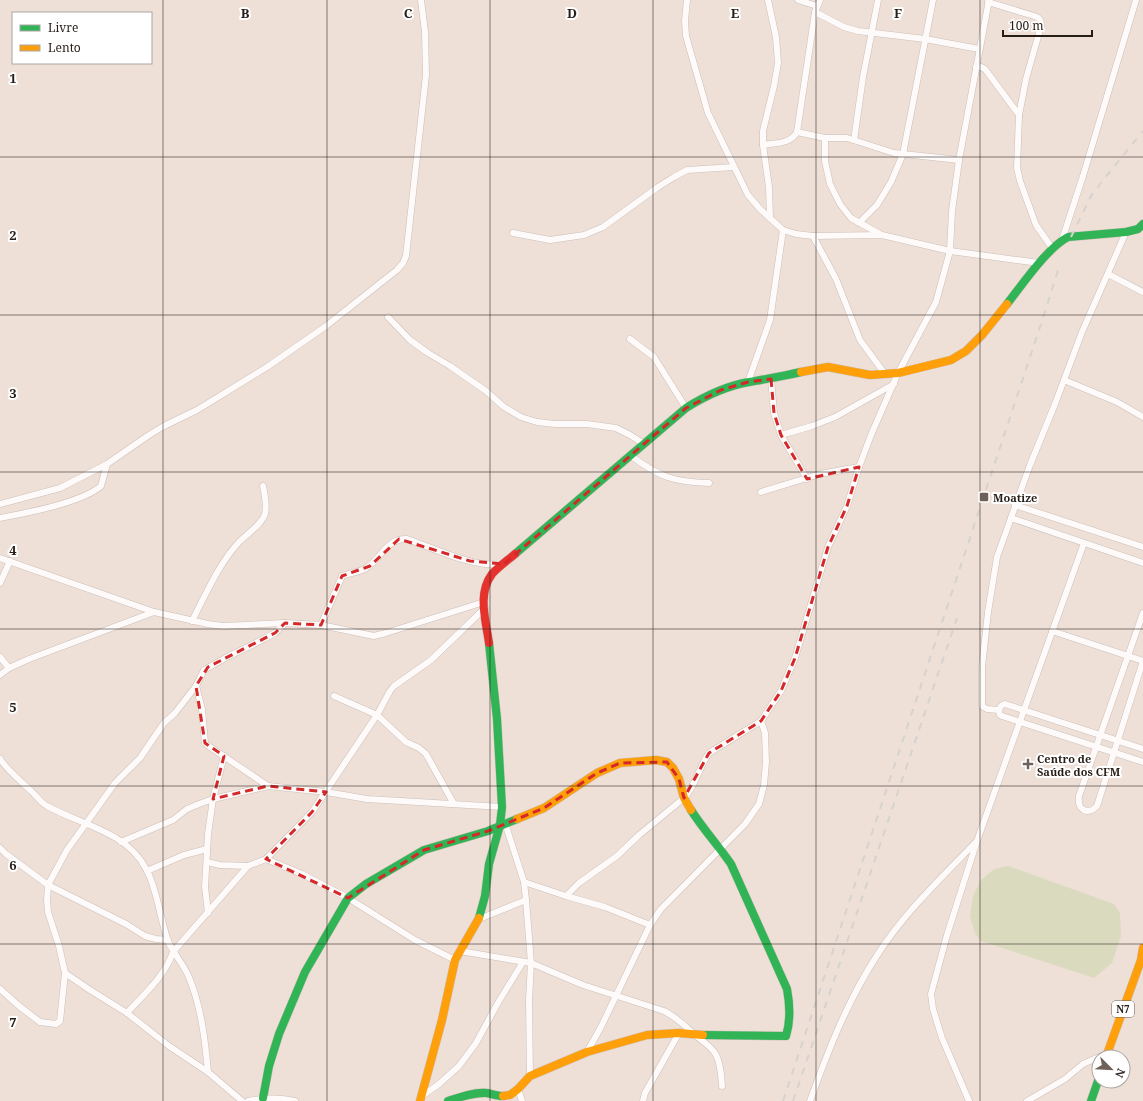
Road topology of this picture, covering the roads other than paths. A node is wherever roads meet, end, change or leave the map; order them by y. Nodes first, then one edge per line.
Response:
1 (422, 0) edge
2 (687, 0) edge
3 (768, 0) edge
4 (798, 0) edge
5 (820, 0) edge
6 (878, 0) edge
7 (933, 0) edge
8 (1136, 0) edge
9 (988, 1) edge
10 (816, 9) junction
11 (872, 32) junction
12 (925, 39) junction
13 (979, 49) junction
14 (976, 67) junction
15 (1019, 115) junction
16 (797, 132) junction
17 (825, 138) junction
18 (854, 140) junction
19 (763, 145) junction
20 (903, 154) junction
21 (959, 160) junction
22 (734, 167) junction
23 (770, 218) junction
24 (859, 223) junction
25 (1141, 227) edge
26 (783, 230) junction
27 (1126, 232) junction
28 (513, 233) dead end
29 (882, 235) junction
30 (813, 236) junction
31 (1062, 240) junction
32 (1052, 248) junction
33 (950, 251) junction
34 (1039, 263) junction
35 (1108, 274) junction
36 (1143, 292) edge
37 (388, 317) dead end
38 (630, 340) dead end
39 (898, 373) junction
40 (885, 374) junction
41 (771, 379) junction
42 (1064, 380) junction
43 (748, 382) junction
44 (894, 384) junction
45 (686, 408) junction
46 (1143, 417) edge
47 (782, 435) junction
48 (644, 444) junction
49 (631, 456) junction
50 (107, 464) junction
51 (859, 467) junction
52 (807, 479) junction
53 (709, 483) dead end
54 (263, 486) dead end
55 (761, 492) dead end
56 (0, 504) edge
57 (1015, 505) junction
58 (0, 518) edge
59 (1011, 518) junction
60 (1084, 543) junction
61 (1143, 547) edge
62 (0, 558) edge
63 (10, 561) junction
64 (1143, 563) edge
65 (504, 564) junction
66 (0, 584) edge
67 (484, 605) junction
68 (154, 612) junction
69 (1143, 613) edge
70 (192, 621) junction
71 (285, 623) junction
72 (322, 625) junction
73 (1052, 631) junction
74 (1128, 656) junction
75 (0, 657) edge
76 (1143, 661) edge
77 (9, 668) junction
78 (0, 675) edge
79 (196, 686) junction
80 (334, 696) dead end
81 (999, 710) junction
82 (1024, 710) junction
83 (377, 715) junction
84 (761, 721) junction
85 (1020, 722) junction
86 (1101, 735) junction
87 (1118, 740) junction
88 (1096, 747) junction
89 (1143, 749) edge
90 (1113, 752) junction
91 (224, 756) junction
92 (0, 759) edge
93 (1143, 762) edge
94 (268, 786) junction
95 (326, 792) junction
96 (213, 798) junction
97 (684, 798) junction
98 (454, 804) junction
99 (502, 807) junction
100 (85, 824) junction
101 (503, 824) junction
102 (977, 841) junction
103 (121, 842) junction
104 (0, 848) edge
105 (720, 848) junction
106 (207, 849) junction
107 (266, 859) junction
108 (207, 862) junction
109 (248, 866) junction
110 (147, 871) junction
111 (524, 882) junction
112 (48, 885) junction
113 (566, 896) junction
114 (348, 898) junction
115 (526, 900) junction
116 (208, 913) junction
117 (478, 919) junction
118 (650, 924) junction
119 (168, 940) junction
120 (1143, 948) edge
121 (460, 951) junction
122 (173, 952) junction
123 (1142, 959) edge
124 (455, 960) junction
125 (523, 962) junction
126 (531, 963) junction
127 (65, 973) junction
128 (0, 989) edge
129 (616, 996) junction
130 (127, 1013) junction
131 (679, 1033) junction
132 (694, 1035) junction
133 (1106, 1049) edge
134 (587, 1052) junction
135 (1091, 1061) edge
136 (208, 1072) junction
137 (530, 1076) junction
138 (722, 1086) dead end
139 (518, 1089) junction
140 (1095, 1089) edge
141 (262, 1098) junction
142 (421, 1099) edge
143 (242, 1101) edge
144 (248, 1101) edge
145 (295, 1101) edge
146 (448, 1101) edge
147 (522, 1101) edge
148 (643, 1101) edge
149 (810, 1101) edge
150 (968, 1101) edge
151 (1027, 1101) edge
152 (1091, 1101) edge

1 - 50 street
2 - 22 street
3 - 19 street
4 - 10 street
5 - 10 street
6 - 11 street
7 - 12 street
8 - 31 street
9 - 13 street
9 - 15 street
10 - 11 street
10 - 16 street
11 - 12 street
11 - 18 street
12 - 13 street
12 - 20 street
13 - 14 street
14 - 15 street
14 - 21 street
15 - 32 street
16 - 17 street
16 - 19 street
17 - 18 street
17 - 24 street
18 - 20 street
19 - 23 street
20 - 21 street
20 - 24 street
21 - 33 street
22 - 23 street
22 - 28 street
23 - 26 street
24 - 29 street
25 - 27 main road
26 - 30 street
26 - 43 street
27 - 31 main road
27 - 35 street
29 - 30 street
29 - 33 street
30 - 40 street
31 - 32 main road
32 - 34 main road
33 - 34 street
33 - 39 street
34 - 39 main road
35 - 36 street
35 - 42 street
37 - 48 street
38 - 45 street
39 - 40 main road
39 - 44 street
40 - 41 main road
41 - 43 main road
41 - 47 street
42 - 46 street
42 - 57 street
43 - 45 main road
44 - 47 street
44 - 51 street
45 - 48 main road
47 - 52 street
48 - 49 main road
49 - 53 street
49 - 65 main road
50 - 56 street
50 - 58 street
51 - 52 street
51 - 84 street
52 - 55 street
54 - 70 street
57 - 59 street
57 - 61 street
59 - 60 street
59 - 81 street
60 - 64 street
60 - 73 street
62 - 63 street
63 - 66 street
63 - 68 street
65 - 67 main road
65 - 72 street
67 - 72 street
67 - 83 street
67 - 99 main road
68 - 70 street
68 - 77 street
69 - 74 street
70 - 71 street
71 - 72 street
71 - 79 street
73 - 74 street
73 - 82 street
74 - 76 street
74 - 86 street
75 - 77 street
76 - 87 street
77 - 78 street
79 - 91 street
79 - 100 street
80 - 83 street
81 - 82 street
81 - 85 street
82 - 85 street
82 - 86 street
83 - 95 street
83 - 98 street
84 - 97 street
84 - 105 street
85 - 88 street
85 - 102 street
86 - 87 street
86 - 88 street
87 - 89 street
87 - 90 street
88 - 90 street
88 - 90 street
90 - 93 street
91 - 94 street
91 - 96 street
92 - 100 street
94 - 95 street
94 - 96 street
95 - 98 street
95 - 107 street
96 - 103 street
96 - 106 street
97 - 101 main road
97 - 105 main road
97 - 113 street
98 - 99 street
99 - 101 main road
100 - 103 street
100 - 112 street
101 - 111 street
101 - 114 main road
101 - 117 main road
102 - 149 street
102 - 150 street
103 - 110 street
104 - 112 street
105 - 118 street
105 - 132 main road
106 - 108 street
106 - 110 street
107 - 109 street
107 - 114 street
108 - 109 street
108 - 116 street
109 - 116 street
110 - 119 street
111 - 113 street
111 - 115 street
112 - 119 street
112 - 127 street
113 - 118 street
114 - 124 street
114 - 141 main road
115 - 117 street
115 - 126 street
116 - 122 street
117 - 121 main road
118 - 129 street
119 - 122 street
120 - 123 main road, N7
121 - 124 main road
121 - 125 street
122 - 130 street
122 - 136 street
123 - 133 main road, N7
124 - 142 main road
125 - 126 street
125 - 142 street
126 - 129 street
126 - 137 street
127 - 128 street
127 - 130 street
129 - 132 street
129 - 134 street
130 - 136 street
131 - 132 main road
131 - 134 main road
131 - 148 street
132 - 138 street
134 - 137 main road
135 - 151 street
136 - 143 street
137 - 139 main road
139 - 146 main road
139 - 147 street
140 - 152 main road
141 - 144 street
141 - 145 street

